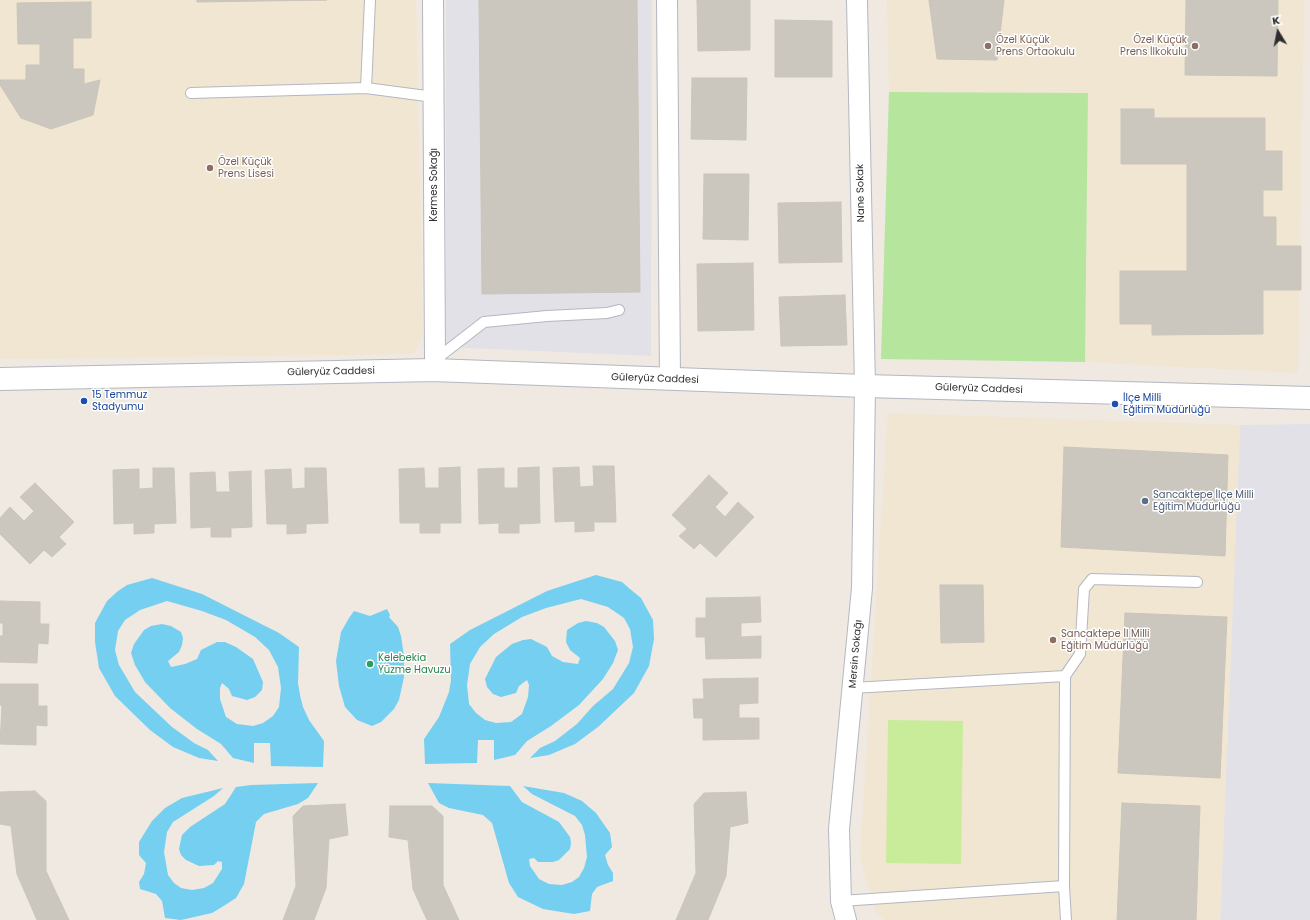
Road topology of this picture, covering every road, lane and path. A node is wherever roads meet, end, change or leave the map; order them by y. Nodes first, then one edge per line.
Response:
1 (370, 0) edge
2 (434, 0) edge
3 (667, 0) edge
4 (857, 0) edge
5 (366, 88) junction
6 (191, 92) dead end
7 (434, 96) junction
8 (619, 310) dead end
9 (434, 365) junction
10 (670, 379) junction
11 (0, 380) edge
12 (864, 386) junction
13 (1310, 398) edge
14 (1198, 582) dead end
15 (1065, 676) junction
16 (852, 688) junction
17 (1064, 886) junction
18 (841, 901) junction
19 (846, 920) edge
20 (1066, 920) edge

1 - 5 lane
2 - 7 street, Kermes Sokağı
3 - 10 street
4 - 12 street, Nane Sokak
5 - 6 lane
5 - 7 lane
7 - 9 street, Kermes Sokağı
8 - 9 lane
9 - 10 street, Güleryüz Caddesi
9 - 11 street, Güleryüz Caddesi
10 - 12 street, Güleryüz Caddesi
12 - 13 street, Güleryüz Caddesi
12 - 16 street, Mersin Sokağı
14 - 15 lane
15 - 16 lane
15 - 17 lane
16 - 18 street, Mersin Sokağı
17 - 18 lane
17 - 20 lane
18 - 19 street, Mersin Sokağı

